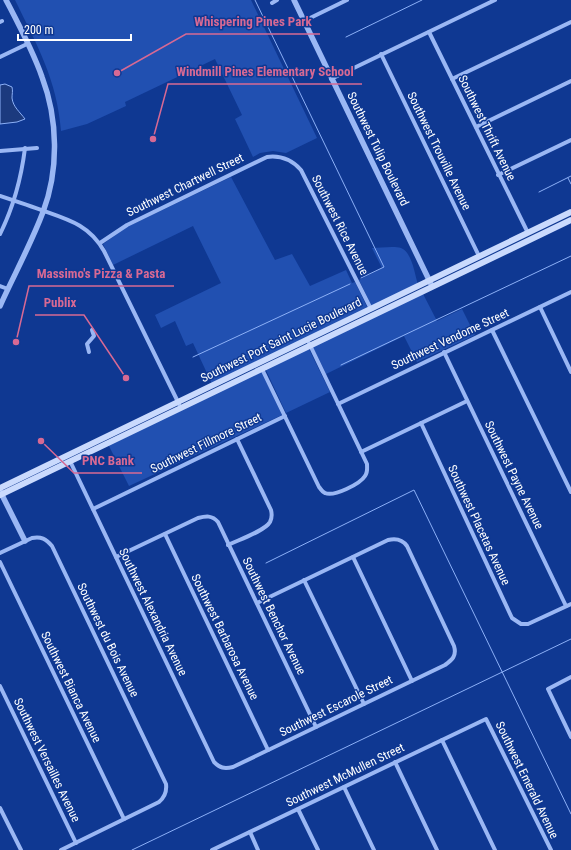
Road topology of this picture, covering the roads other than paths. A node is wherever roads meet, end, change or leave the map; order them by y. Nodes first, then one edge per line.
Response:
1 (6, 0) edge
2 (277, 0) edge
3 (294, 0) edge
4 (347, 0) edge
5 (495, 0) edge
6 (272, 3) dead end
7 (304, 21) junction
8 (571, 22) edge
9 (429, 32) junction
10 (28, 44) junction
11 (381, 54) junction
12 (0, 57) edge
13 (331, 79) junction
14 (452, 79) junction
15 (571, 81) edge
16 (476, 127) junction
17 (571, 140) edge
18 (24, 148) junction
19 (38, 148) dead end
20 (0, 151) edge
21 (284, 158) joint
22 (498, 175) junction
23 (0, 196) edge
24 (15, 201) junction
25 (44, 211) junction
26 (571, 212) edge
27 (571, 220) edge
28 (528, 233) junction
29 (0, 234) edge
30 (100, 244) junction
31 (479, 256) junction
32 (429, 280) junction
33 (0, 286) edge
34 (432, 286) junction
35 (8, 289) junction
36 (571, 292) edge
37 (0, 306) edge
38 (540, 307) junction
39 (371, 309) junction
40 (92, 330) dead end
41 (492, 330) junction
42 (308, 342) junction
43 (89, 352) dead end
44 (444, 352) junction
45 (262, 369) junction
46 (571, 372) edge
47 (467, 401) junction
48 (179, 404) junction
49 (338, 404) junction
50 (285, 416) junction
51 (421, 423) junction
52 (237, 439) junction
53 (79, 449) junction
54 (361, 452) junction
55 (70, 461) junction
56 (0, 492) edge
57 (571, 492) edge
58 (93, 509) junction
59 (165, 534) junction
60 (25, 541) junction
61 (228, 545) junction
62 (0, 553) edge
63 (116, 557) junction
64 (352, 557) junction
65 (0, 562) edge
66 (304, 580) junction
67 (257, 603) junction
68 (571, 604) edge
69 (566, 606) junction
70 (571, 677) edge
71 (412, 681) junction
72 (0, 686) edge
73 (364, 704) junction
74 (486, 719) joint
75 (316, 727) junction
76 (571, 737) edge
77 (442, 740) junction
78 (268, 750) junction
79 (395, 762) junction
80 (223, 769) joint
81 (344, 787) junction
82 (0, 808) edge
83 (298, 809) junction
84 (124, 819) junction
85 (250, 832) junction
86 (76, 843) junction
87 (20, 850) edge
88 (61, 850) edge
89 (212, 850) edge
90 (258, 850) edge
91 (318, 850) edge
92 (374, 850) edge
93 (436, 850) edge
94 (495, 850) edge
95 (551, 850) edge

1 - 10 street
2 - 6 street
3 - 7 street, Southwest Tulip Boulevard
4 - 7 street
5 - 9 street
7 - 13 street, Southwest Tulip Boulevard
8 - 14 street
9 - 11 street
9 - 14 street, Southwest Thrift Avenue
10 - 12 street
10 - 25 street
11 - 13 street
11 - 31 street, Southwest Trouville Avenue
13 - 32 street, Southwest Tulip Boulevard
14 - 16 street, Southwest Thrift Avenue
15 - 16 street
16 - 22 street, Southwest Thrift Avenue
17 - 22 street
18 - 19 street
18 - 20 street
18 - 24 street
21 - 30 street, Southwest Chartwell Street
21 - 39 street, Southwest Rice Avenue
22 - 28 street, Southwest Thrift Avenue
23 - 24 street
24 - 25 street
24 - 29 street
25 - 30 street
25 - 35 street
26 - 28 main road, Southwest Port Saint Lucie Boulevard
27 - 34 main road, Southwest Port Saint Lucie Boulevard
28 - 31 main road, Southwest Port Saint Lucie Boulevard
30 - 48 street
31 - 32 main road, Southwest Port Saint Lucie Boulevard
32 - 34 street, Southwest Tulip Boulevard
32 - 39 main road, Southwest Port Saint Lucie Boulevard
33 - 35 street
34 - 42 main road, Southwest Port Saint Lucie Boulevard
35 - 37 street
36 - 38 street, Southwest Vendome Street
38 - 41 street, Southwest Vendome Street
38 - 46 street
39 - 42 main road, Southwest Port Saint Lucie Boulevard
40 - 43 street
41 - 44 street, Southwest Vendome Street
41 - 57 street
42 - 45 main road, Southwest Port Saint Lucie Boulevard
42 - 48 main road, Southwest Port Saint Lucie Boulevard
42 - 49 street
44 - 47 street, Southwest Payne Avenue
44 - 49 street, Southwest Vendome Street
45 - 48 main road, Southwest Port Saint Lucie Boulevard
45 - 50 street
47 - 51 street
47 - 69 street, Southwest Payne Avenue
48 - 53 main road, Southwest Port Saint Lucie Boulevard
48 - 55 main road, Southwest Port Saint Lucie Boulevard
49 - 54 street
50 - 52 street, Southwest Fillmore Street
50 - 54 street
51 - 54 street
51 - 69 street, Southwest Placetas Avenue
52 - 58 street, Southwest Fillmore Street
52 - 61 street
53 - 55 main road
53 - 56 main road, Southwest Port Saint Lucie Boulevard
55 - 56 main road, Southwest Port Saint Lucie Boulevard
55 - 58 street, Southwest Alexandria Avenue
56 - 60 street
58 - 63 street, Southwest Alexandria Avenue
59 - 61 street, Southwest Benchor Avenue
59 - 63 street
59 - 78 street, Southwest Barbarosa Avenue
60 - 62 street, Southwest du Bois Avenue
60 - 84 street, Southwest du Bois Avenue
61 - 67 street, Southwest Benchor Avenue
63 - 80 street, Southwest Alexandria Avenue
64 - 66 street
64 - 71 street
64 - 71 street, Southwest Escarole Street
65 - 84 street, Southwest Bianca Avenue
66 - 67 street
66 - 73 street
67 - 75 street, Southwest Benchor Avenue
68 - 69 street
70 - 76 street
71 - 73 street, Southwest Escarole Street
72 - 86 street, Southwest Versailles Avenue
73 - 75 street, Southwest Escarole Street
74 - 77 street, Southwest McMullen Street
74 - 95 street, Southwest Emerald Avenue
75 - 78 street, Southwest Escarole Street
77 - 79 street, Southwest McMullen Street
77 - 94 street
78 - 80 street, Southwest Escarole Street
79 - 81 street, Southwest McMullen Street
79 - 93 street
81 - 83 street, Southwest McMullen Street
81 - 92 street
82 - 87 street
83 - 85 street, Southwest McMullen Street
83 - 91 street
84 - 86 street
85 - 89 street, Southwest McMullen Street
85 - 90 street
86 - 88 street

